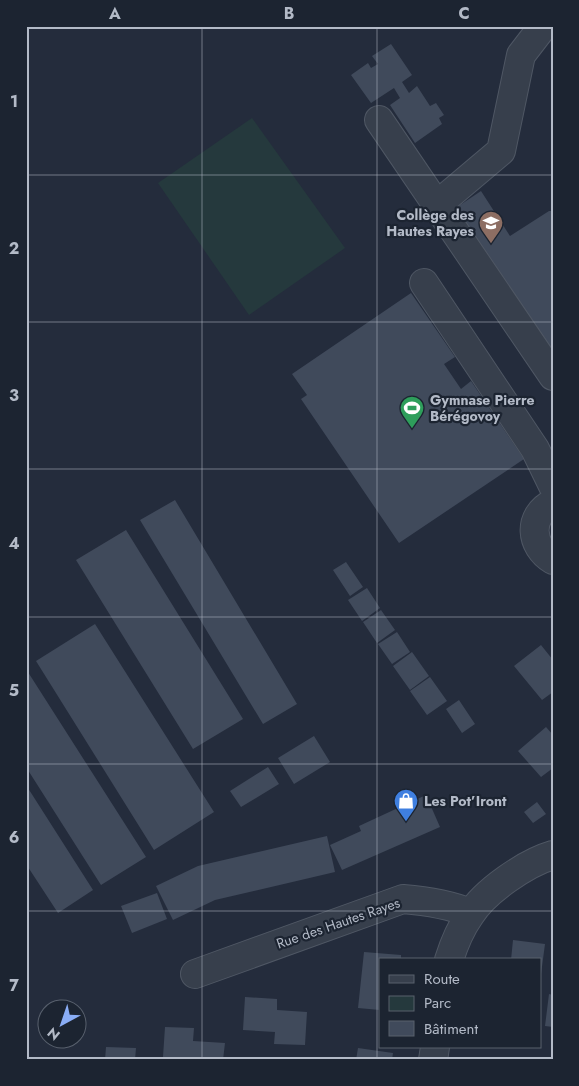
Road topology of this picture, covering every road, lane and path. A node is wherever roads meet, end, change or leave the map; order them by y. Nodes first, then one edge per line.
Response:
1 (541, 26) edge
2 (379, 120) dead end
3 (436, 205) junction
4 (424, 283) dead end
5 (553, 376) edge
6 (553, 486) edge
7 (553, 503) edge
8 (553, 560) edge
9 (553, 855) edge
10 (470, 913) junction
11 (449, 958) edge
12 (196, 974) dead end

1 - 3 street
2 - 3 street
3 - 5 street
4 - 6 street
7 - 8 street
9 - 10 street
10 - 11 street
10 - 12 street, Rue des Hautes Rayes

